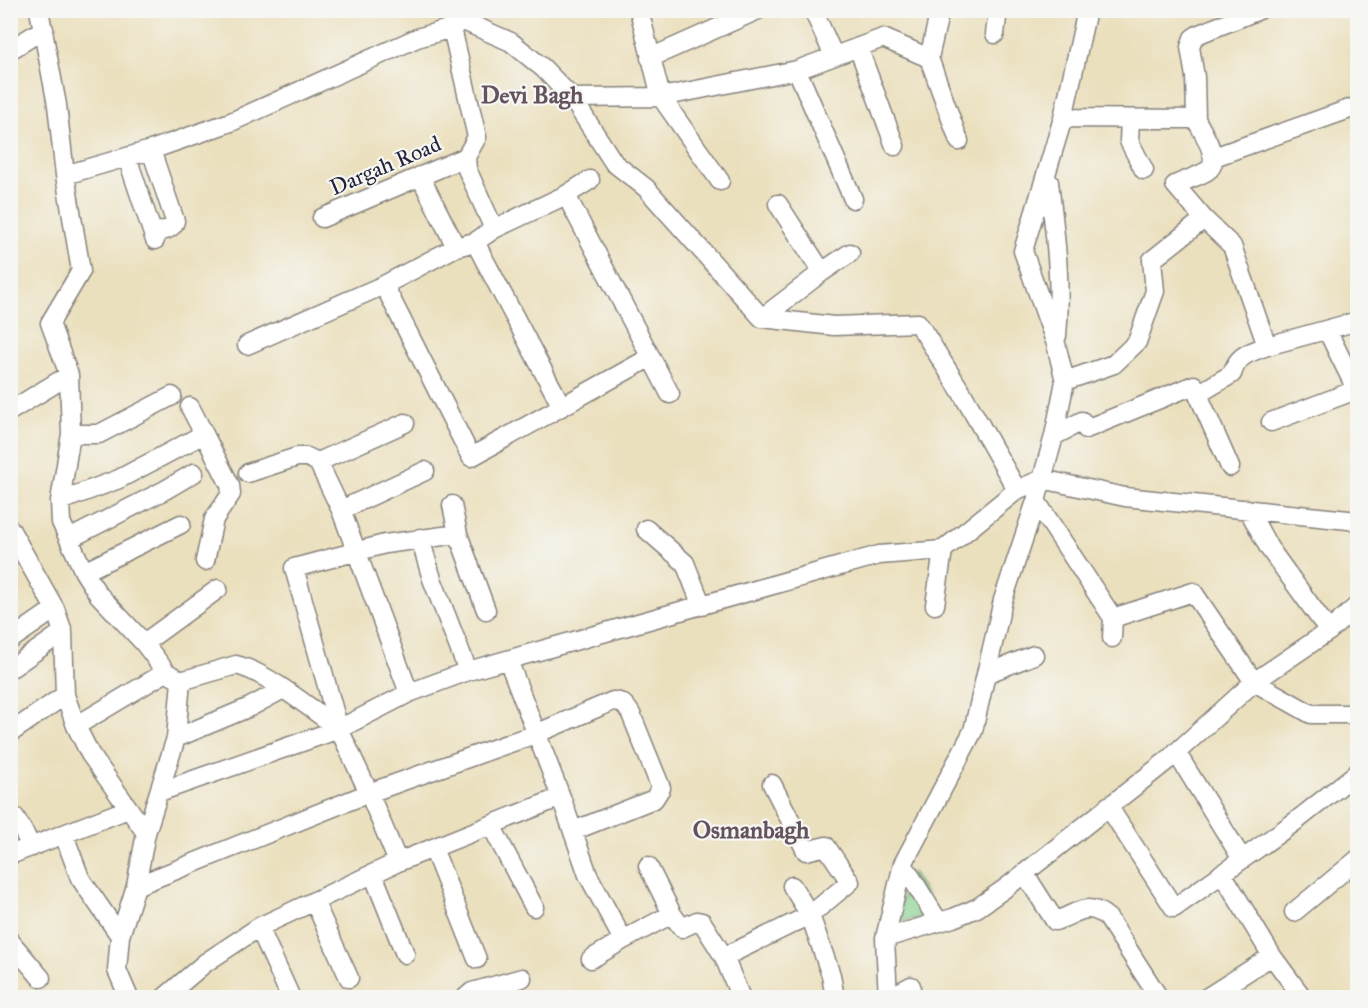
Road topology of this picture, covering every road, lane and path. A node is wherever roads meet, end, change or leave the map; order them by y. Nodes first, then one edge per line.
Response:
1 (39, 10) edge
2 (639, 10) edge
3 (758, 10) edge
4 (813, 10) edge
5 (940, 10) edge
6 (998, 10) edge
7 (1087, 10) edge
8 (1258, 10) edge
9 (456, 19) edge
10 (44, 29) junction
11 (995, 34) dead end
12 (858, 47) junction
13 (10, 50) edge
14 (834, 56) junction
15 (650, 58) junction
16 (929, 58) junction
17 (797, 70) junction
18 (661, 97) junction
19 (572, 98) junction
20 (1358, 106) edge
21 (1063, 118) junction
22 (1130, 119) junction
23 (1196, 119) junction
24 (959, 141) dead end
25 (895, 146) dead end
26 (151, 150) junction
27 (127, 157) junction
28 (466, 157) junction
29 (1214, 157) junction
30 (1144, 170) dead end
31 (1048, 173) junction
32 (65, 175) junction
33 (420, 176) junction
34 (590, 180) dead end
35 (720, 181) dead end
36 (566, 195) junction
37 (853, 199) dead end
38 (778, 204) dead end
39 (322, 218) dead end
40 (1204, 219) junction
41 (494, 229) junction
42 (475, 242) junction
43 (456, 247) junction
44 (850, 253) dead end
45 (822, 272) junction
46 (384, 285) junction
47 (762, 318) junction
48 (1358, 321) edge
49 (1327, 330) junction
50 (1056, 344) junction
51 (247, 345) dead end
52 (1267, 346) junction
53 (651, 357) junction
54 (69, 375) junction
55 (1065, 381) junction
56 (1357, 392) edge
57 (670, 394) dead end
58 (1198, 394) junction
59 (172, 396) dead end
60 (561, 405) junction
61 (190, 407) dead end
62 (10, 411) edge
63 (1271, 422) dead end
64 (405, 423) dead end
65 (71, 434) junction
66 (204, 434) junction
67 (1054, 436) junction
68 (318, 462) junction
69 (1230, 467) dead end
70 (425, 471) dead end
71 (194, 473) dead end
72 (248, 473) dead end
73 (1042, 479) junction
74 (1017, 490) junction
75 (60, 501) junction
76 (1036, 501) junction
77 (453, 505) dead end
78 (1248, 509) junction
79 (341, 510) junction
80 (1358, 521) edge
81 (181, 524) dead end
82 (10, 529) edge
83 (646, 529) dead end
84 (458, 534) junction
85 (420, 538) junction
86 (69, 539) junction
87 (943, 549) junction
88 (355, 550) junction
89 (205, 561) dead end
90 (84, 572) junction
91 (218, 590) dead end
92 (935, 605) dead end
93 (1358, 605) edge
94 (702, 606) junction
95 (55, 609) junction
96 (486, 610) dead end
97 (1113, 618) junction
98 (63, 632) junction
99 (1329, 632) junction
100 (1112, 638) dead end
101 (10, 640) edge
102 (144, 643) junction
103 (1034, 655) dead end
104 (508, 660) junction
105 (13, 667) dead end
106 (468, 671) junction
107 (986, 674) junction
108 (174, 676) junction
109 (1254, 682) junction
110 (283, 689) junction
111 (409, 693) junction
112 (65, 695) junction
113 (1358, 714) edge
114 (76, 726) junction
115 (339, 729) junction
116 (10, 733) edge
117 (538, 733) junction
118 (176, 738) junction
119 (1176, 752) junction
120 (1358, 772) edge
121 (772, 784) dead end
122 (159, 792) junction
123 (369, 793) junction
124 (561, 797) junction
125 (1108, 806) junction
126 (128, 809) junction
127 (15, 817) dead end
128 (490, 825) junction
129 (573, 831) junction
130 (146, 833) junction
131 (64, 835) junction
132 (32, 847) junction
133 (433, 848) junction
134 (10, 855) edge
135 (1242, 859) junction
136 (1358, 860) edge
137 (398, 862) junction
138 (903, 864) junction
139 (648, 866) dead end
140 (1222, 873) junction
141 (373, 874) junction
142 (1025, 874) junction
143 (136, 886) junction
144 (792, 886) dead end
145 (314, 901) junction
146 (534, 907) dead end
147 (1294, 912) dead end
148 (672, 914) junction
149 (810, 915) junction
150 (938, 921) junction
151 (260, 927) junction
152 (120, 936) junction
153 (885, 938) junction
154 (623, 940) junction
155 (10, 941) edge
156 (405, 954) dead end
157 (1272, 956) junction
158 (724, 957) junction
159 (477, 959) dead end
160 (591, 959) dead end
161 (41, 978) dead end
162 (350, 978) dead end
163 (522, 978) dead end
164 (911, 986) dead end
165 (472, 996) edge
166 (129, 998) edge
167 (164, 998) edge
168 (291, 998) edge
169 (741, 998) edge
170 (836, 998) edge
171 (888, 998) edge
172 (1159, 998) edge
173 (1206, 998) edge
174 (1303, 998) edge

1 - 10 street
2 - 15 street
3 - 15 street
4 - 14 street
5 - 16 street
6 - 11 street
7 - 21 street
8 - 23 street
9 - 19 street
9 - 26 street
9 - 28 street, Dargah Road
10 - 13 street
10 - 32 street
12 - 14 street
12 - 16 street
12 - 25 street
14 - 17 street
15 - 18 street
16 - 24 street
17 - 18 street
17 - 37 street
18 - 19 street
18 - 35 street
19 - 47 street
20 - 29 street
21 - 22 street
21 - 31 street
22 - 23 street
22 - 30 street
23 - 29 street
26 - 27 street
26 - 27 street
27 - 32 street
28 - 33 street, Dargah Road
28 - 41 street, Dargah Road
29 - 40 street
31 - 50 street
31 - 50 street
32 - 54 street
33 - 39 street, Dargah Road
33 - 43 street
34 - 36 street
36 - 41 street
36 - 53 street
38 - 45 street
40 - 52 street
40 - 55 street
41 - 42 street
42 - 43 street
42 - 60 street
43 - 46 street
44 - 45 street
45 - 47 street
46 - 51 street
46 - 60 street
47 - 74 street
48 - 49 street
49 - 52 street
49 - 56 street
50 - 55 street
52 - 58 street
53 - 57 street
53 - 60 street
54 - 62 street
54 - 65 street
55 - 67 street
56 - 63 street
58 - 67 street
58 - 69 street
59 - 65 street
61 - 66 street
64 - 68 street
65 - 75 street
66 - 75 street
66 - 89 street
67 - 73 street
68 - 72 street
68 - 79 street
70 - 79 street
71 - 86 street
73 - 74 street
73 - 76 street
73 - 78 street
74 - 87 street
75 - 86 street
76 - 97 street
76 - 107 street
77 - 84 street
78 - 80 street
78 - 99 street
79 - 88 street
81 - 90 street
82 - 95 street
83 - 94 street
84 - 85 street
84 - 96 street
85 - 88 street
85 - 106 street
86 - 90 street
87 - 92 street
87 - 94 street
88 - 111 street
88 - 115 street
90 - 102 street
91 - 102 street
93 - 99 street
94 - 104 street
95 - 98 street
95 - 101 street
97 - 100 street
97 - 109 street
98 - 105 street
98 - 112 street
99 - 109 street
102 - 108 street
103 - 107 street
104 - 106 street
104 - 117 street
106 - 111 street
107 - 138 street
108 - 110 street
108 - 114 street
108 - 118 street
109 - 113 street
109 - 119 street
110 - 115 street
110 - 118 street
111 - 115 street
112 - 114 street
112 - 116 street
114 - 126 street
115 - 122 street
115 - 123 street
117 - 123 street
117 - 124 street
117 - 129 street
118 - 122 street
119 - 125 street
119 - 135 street
120 - 135 street
121 - 149 street
122 - 130 street
123 - 137 street
123 - 143 street
124 - 128 street
124 - 129 street
125 - 140 street
125 - 142 street
126 - 130 street
126 - 131 street
127 - 132 street
128 - 133 street
128 - 146 street
129 - 154 street
130 - 143 street
131 - 132 street
131 - 152 street
132 - 134 street
133 - 137 street
133 - 159 street
135 - 140 street
136 - 147 street
137 - 141 street
138 - 150 street
138 - 153 street
139 - 148 street
140 - 157 street
141 - 145 street
141 - 156 street
142 - 150 street
142 - 172 street
143 - 152 street
144 - 149 street
145 - 151 street
145 - 162 street
148 - 154 street
148 - 158 street
149 - 158 street
149 - 170 street
150 - 153 street
151 - 167 street
151 - 168 street
152 - 166 street
153 - 171 street
154 - 160 street
155 - 161 street
157 - 173 street
157 - 174 street
158 - 169 street
163 - 165 street
164 - 171 street

